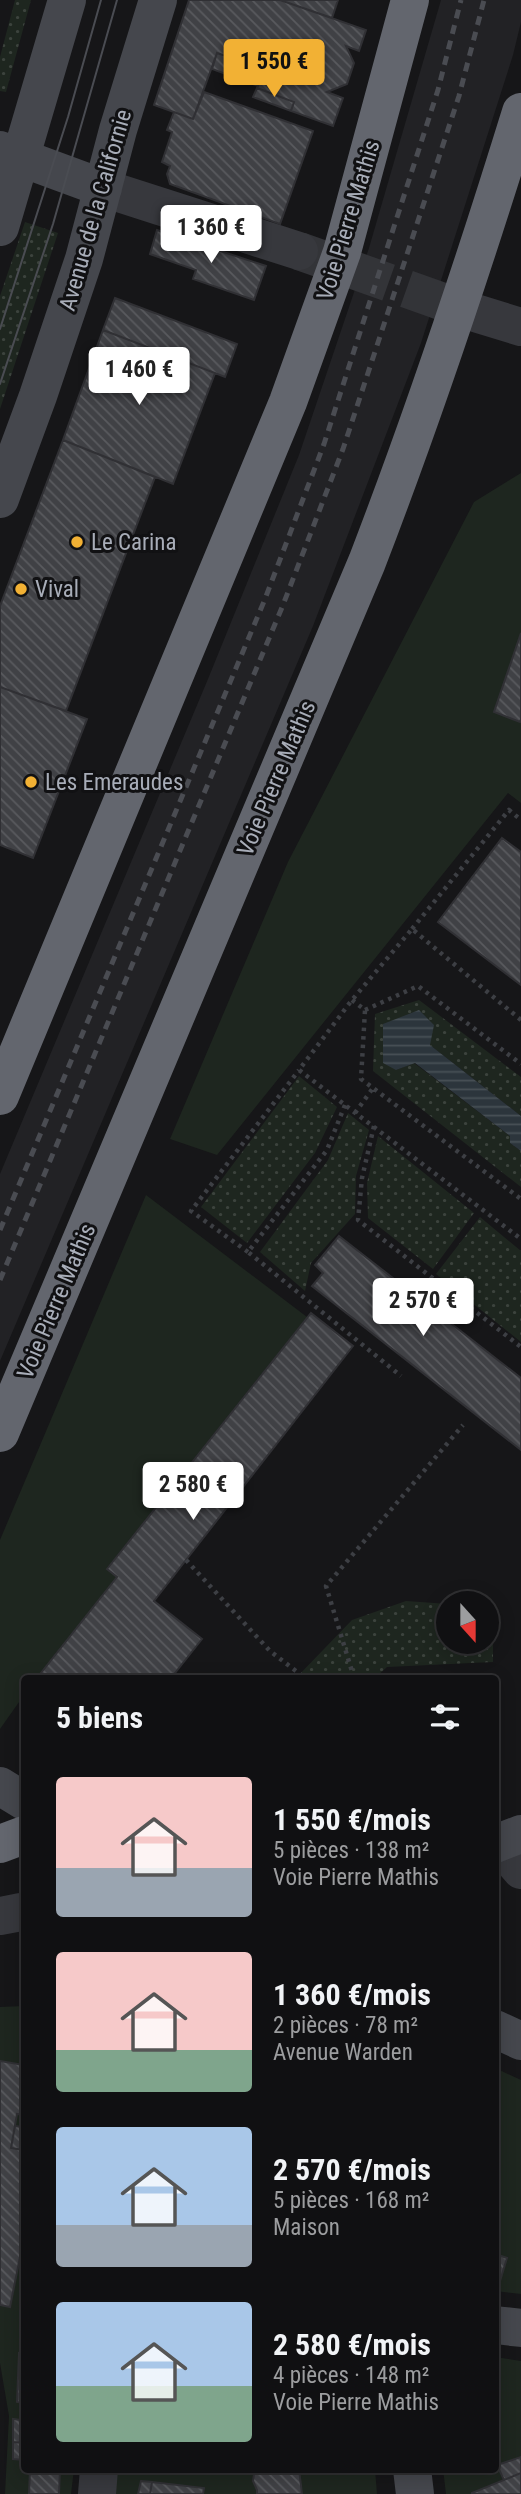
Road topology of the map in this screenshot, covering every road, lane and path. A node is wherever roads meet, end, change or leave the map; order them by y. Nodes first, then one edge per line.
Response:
1 (67, 0) edge
2 (158, 0) edge
3 (410, 0) edge
4 (521, 112) edge
5 (11, 154) edge
6 (103, 188) junction
7 (0, 227) edge
8 (299, 251) tunnel mouth
9 (472, 312) tunnel mouth
10 (521, 327) edge
11 (0, 499) edge
12 (521, 820) edge
13 (412, 929) junction
14 (352, 1000) junction
15 (365, 1010) junction
16 (521, 1020) edge
17 (521, 1064) edge
18 (299, 1070) junction
19 (373, 1088) junction
20 (0, 1096) edge
21 (345, 1105) junction
22 (355, 1113) junction
23 (374, 1126) junction
24 (521, 1199) edge
25 (521, 1239) edge
26 (248, 1252) junction
27 (521, 1347) edge
28 (401, 1376) dead end
29 (463, 1425) dead end
30 (0, 1433) edge
31 (186, 1560) dead end
32 (301, 1675) edge
33 (353, 1675) edge
34 (0, 1786) edge
35 (21, 1799) edge
36 (21, 1836) edge
37 (0, 1844) edge
38 (21, 1912) edge
39 (0, 1916) edge
40 (499, 2031) edge
41 (521, 2041) edge
42 (499, 2325) edge
43 (521, 2328) edge
44 (99, 2473) edge
45 (412, 2473) edge
46 (97, 2494) edge
47 (415, 2494) edge

1 - 5 main road
2 - 6 main road, Avenue de la Californie
3 - 20 highway, Voie Pierre Mathis
4 - 30 highway, Voie Pierre Mathis
5 - 6 main road
5 - 7 main road
6 - 8 street
6 - 11 main road, Avenue de la Californie
9 - 10 street
12 - 13 path
13 - 14 path
13 - 16 path
14 - 15 path
14 - 18 path
15 - 17 path
15 - 19 path
18 - 21 path
18 - 26 path
19 - 22 path
19 - 24 path
21 - 22 path
21 - 26 path
22 - 23 path
23 - 25 path
23 - 27 path
26 - 28 path
29 - 33 path
31 - 32 path
34 - 35 main road
36 - 37 highway
38 - 39 street
40 - 41 main road
42 - 43 main road
44 - 46 street
45 - 47 main road

